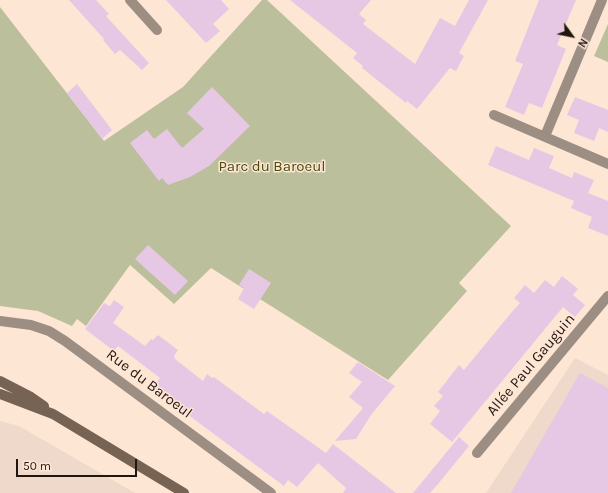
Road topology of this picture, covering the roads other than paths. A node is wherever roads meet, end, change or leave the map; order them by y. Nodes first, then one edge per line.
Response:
1 (130, 0) edge
2 (602, 0) edge
3 (157, 30) dead end
4 (494, 115) dead end
5 (545, 136) junction
6 (608, 164) edge
7 (608, 296) edge
8 (0, 321) edge
9 (0, 381) edge
10 (0, 394) edge
11 (53, 414) junction
12 (477, 453) dead end
13 (184, 493) edge
14 (271, 493) edge

1 - 3 street
2 - 5 street
4 - 5 street
5 - 6 street
7 - 12 street, Allée Paul Gauguin
8 - 14 street, Rue du Baroeul
9 - 11 main road
10 - 11 main road
11 - 13 main road

